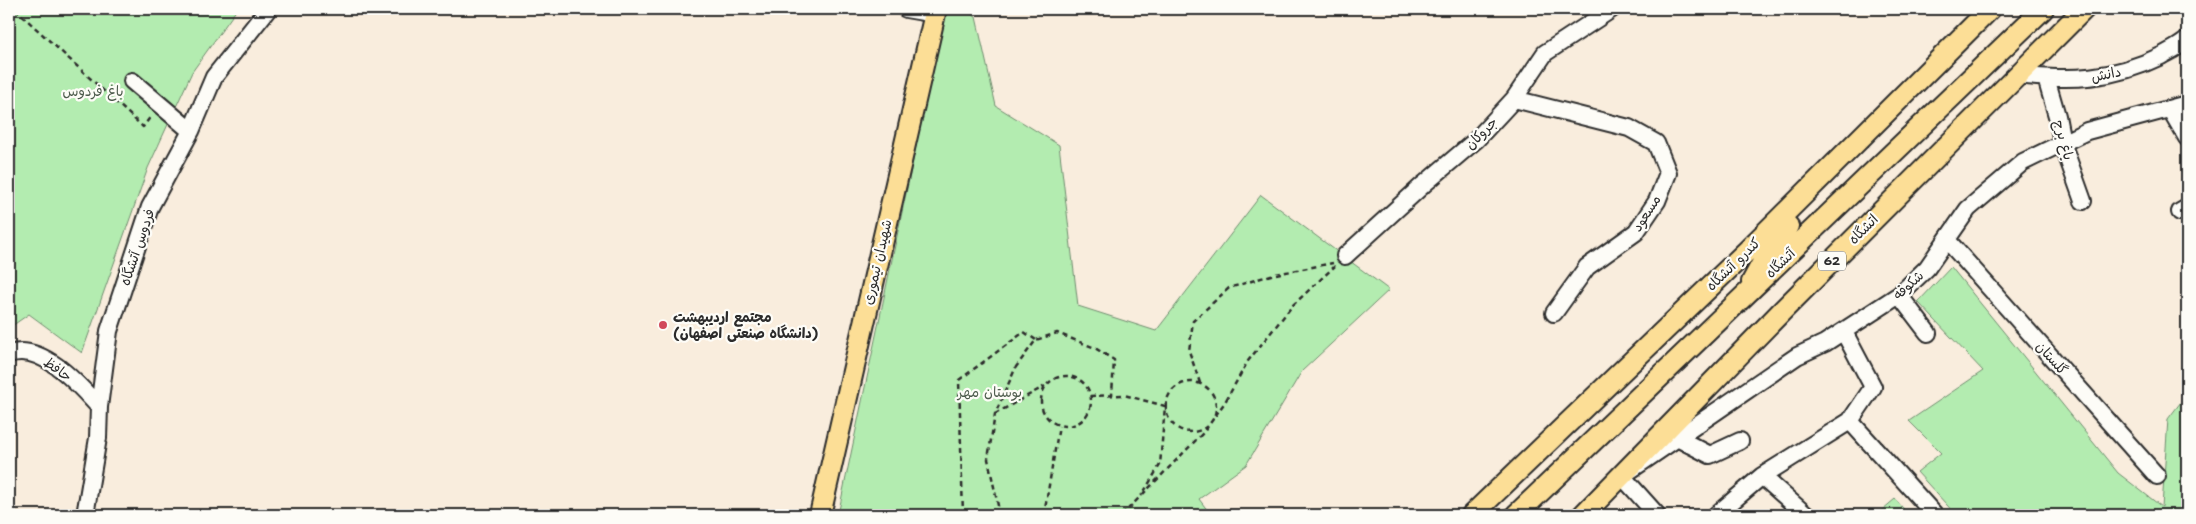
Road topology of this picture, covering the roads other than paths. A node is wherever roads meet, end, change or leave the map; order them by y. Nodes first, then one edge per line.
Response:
1 (268, 9) edge
2 (906, 9) edge
3 (1612, 9) edge
4 (1990, 9) edge
5 (2043, 9) edge
6 (2084, 9) edge
7 (935, 12) edge
8 (2187, 40) edge
9 (1947, 51) junction
10 (2017, 75) junction
11 (2046, 78) junction
12 (132, 81) dead end
13 (1514, 99) junction
14 (2187, 104) edge
15 (2170, 109) junction
16 (191, 131) junction
17 (2187, 138) edge
18 (2062, 142) junction
19 (2083, 201) dead end
20 (1947, 240) junction
21 (1346, 256) road end
22 (1899, 296) junction
23 (1742, 299) junction
24 (1554, 313) dead end
25 (1844, 332) junction
26 (1928, 333) dead end
27 (9, 354) edge
28 (99, 407) junction
29 (1850, 421) junction
30 (1677, 438) junction
31 (1740, 441) dead end
32 (1622, 476) junction
33 (1762, 476) junction
34 (2157, 476) dead end
35 (85, 515) edge
36 (820, 515) edge
37 (1472, 515) edge
38 (1516, 515) edge
39 (1583, 515) edge
40 (1657, 515) edge
41 (1716, 515) edge
42 (1806, 515) edge
43 (1935, 515) edge

1 - 16 street, فردوس آتشگاه
2 - 7 street
3 - 13 street, جروکان
4 - 9 main road, کندرو آتشگاه
5 - 23 main road, آتشگاه / 62
6 - 10 main road, اتشگاه / 62
7 - 36 main road, شهیدان تیموری
8 - 11 street, دانش
9 - 23 main road
9 - 37 main road, کندرو آتشگاه
10 - 11 street, دانش
10 - 32 main road, اتشگاه / 62
11 - 18 street, باغ برج
12 - 16 street
13 - 21 street, جروکان
13 - 24 street, مسعود
14 - 15 street, شکوفه
15 - 17 street
15 - 18 street, شکوفه
16 - 28 street, فردوس آتشگاه
18 - 19 street, باغ برج
18 - 20 street, شکوفه
20 - 22 street, شکوفه
20 - 34 street, گلستان
22 - 25 street, شکوفه
22 - 26 street
23 - 38 main road, آتشگاه / 62
25 - 29 street
25 - 30 street, شکوفه
27 - 28 street, حافظ
28 - 35 street, فردوس آتشگاه
29 - 33 street
29 - 43 street
30 - 31 street
30 - 32 street, شکوفه
32 - 39 main road, اتشگاه / 62
32 - 40 street
33 - 41 street
33 - 42 street

